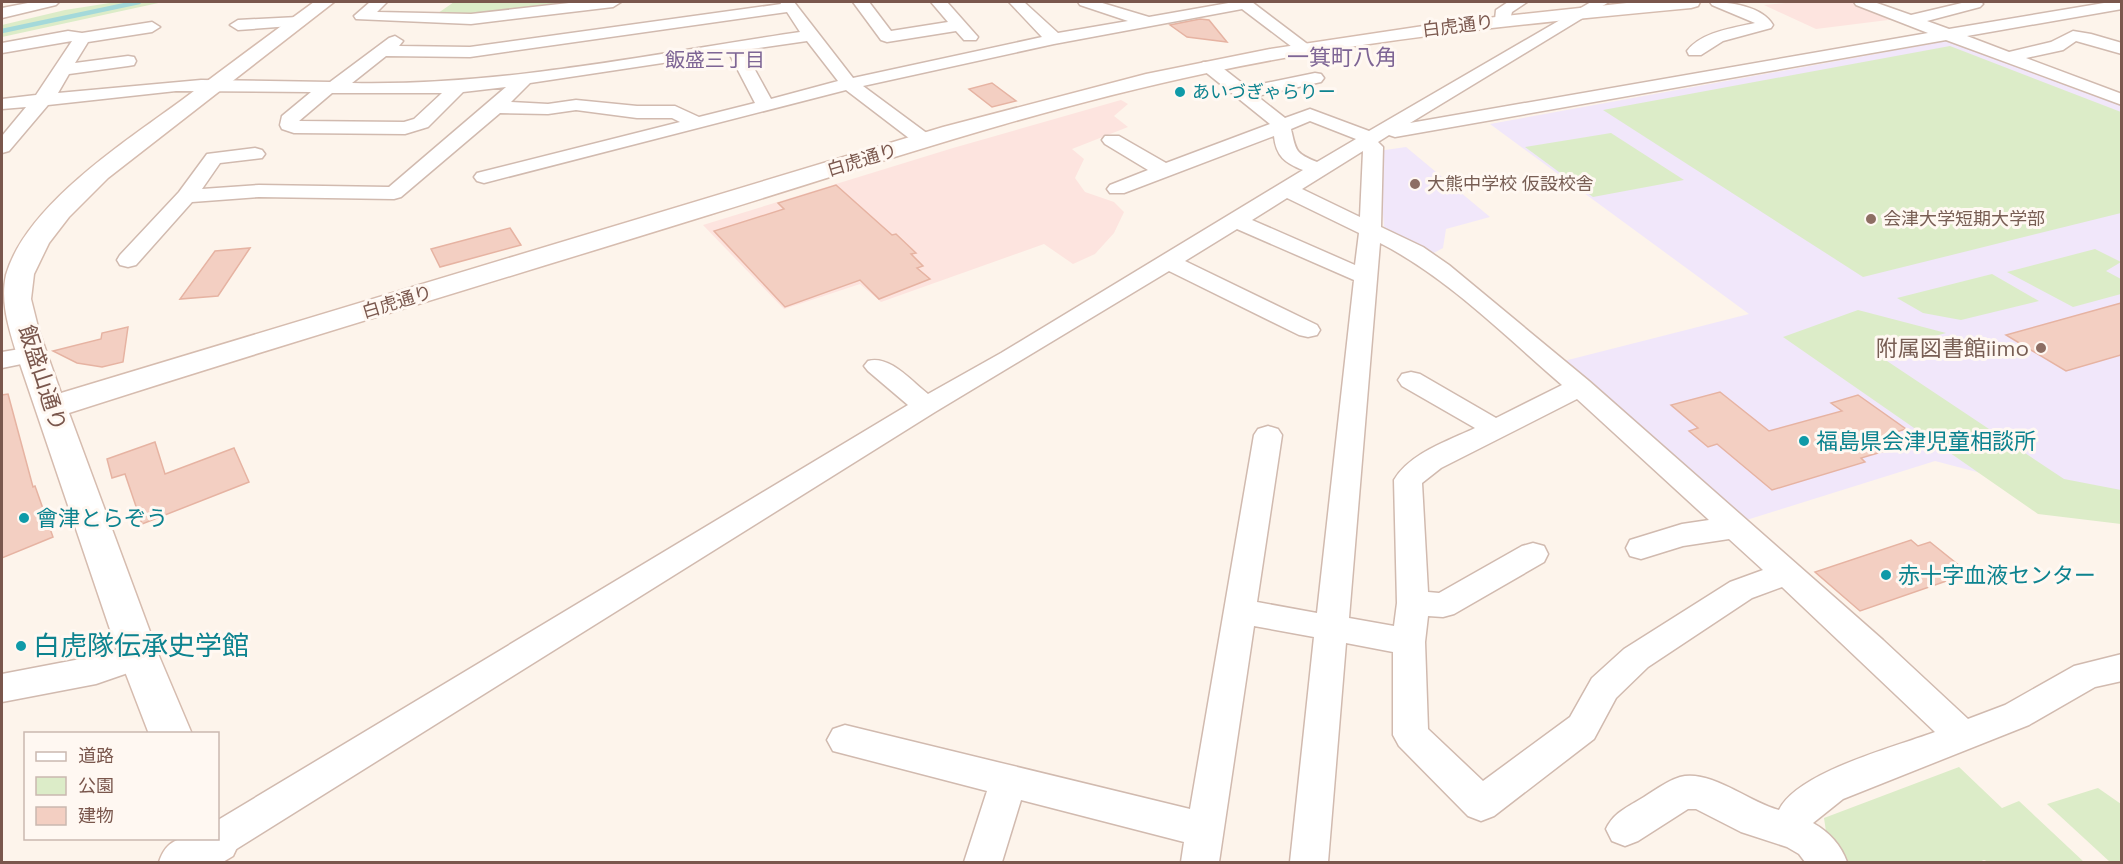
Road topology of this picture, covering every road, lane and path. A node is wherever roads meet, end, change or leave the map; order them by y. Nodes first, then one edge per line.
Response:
1 (51, 2) edge
2 (325, 2) edge
3 (379, 2) edge
4 (450, 2) edge
5 (613, 2) edge
6 (861, 2) edge
7 (939, 2) edge
8 (1016, 2) edge
9 (1085, 2) edge
10 (1519, 2) edge
11 (1691, 2) edge
12 (1717, 2) edge
13 (1861, 2) edge
14 (1244, 3) edge
15 (566, 4) edge
16 (789, 4) edge
17 (1975, 4) dead end
18 (2121, 4) edge
19 (1592, 7) edge
20 (2, 13) edge
21 (426, 19) junction
22 (1503, 20) junction
23 (1912, 20) junction
24 (298, 22) junction
25 (1150, 22) junction
26 (238, 25) dead end
27 (960, 25) junction
28 (152, 27) dead end
29 (811, 35) junction
30 (1949, 35) junction
31 (2121, 36) edge
32 (573, 37) junction
33 (82, 38) junction
34 (1054, 39) junction
35 (2097, 41) junction
36 (734, 47) junction
37 (2, 48) edge
38 (1306, 49) junction
39 (2121, 50) edge
40 (382, 51) junction
41 (1695, 51) dead end
42 (985, 54) junction
43 (2009, 57) junction
44 (128, 62) dead end
45 (1209, 66) junction
46 (583, 69) junction
47 (63, 70) junction
48 (524, 78) junction
49 (1315, 78) dead end
50 (849, 84) junction
51 (213, 85) junction
52 (330, 88) junction
53 (457, 88) junction
54 (1245, 93) junction
55 (43, 100) junction
56 (2121, 100) edge
57 (2, 104) edge
58 (765, 105) junction
59 (496, 107) junction
60 (697, 123) junction
61 (1282, 127) junction
62 (1371, 138) junction
63 (1112, 140) dead end
64 (925, 141) junction
65 (2, 147) edge
66 (255, 154) dead end
67 (1320, 170) junction
68 (1164, 171) junction
69 (484, 177) dead end
70 (1117, 189) dead end
71 (1287, 189) junction
72 (186, 196) junction
73 (1235, 220) junction
74 (1370, 230) junction
75 (128, 260) dead end
76 (1167, 261) junction
77 (1356, 274) dead end
78 (1308, 330) dead end
79 (32, 355) junction
80 (2, 360) edge
81 (876, 366) dead end
82 (1411, 380) dead end
83 (1580, 387) junction
84 (926, 406) junction
85 (52, 407) junction
86 (1496, 429) junction
87 (1269, 435) dead end
88 (1736, 527) junction
89 (1641, 548) dead end
90 (1533, 554) dead end
91 (1787, 573) junction
92 (1413, 603) junction
93 (1239, 611) junction
94 (1331, 628) junction
95 (1409, 642) junction
96 (139, 656) junction
97 (2121, 667) edge
98 (2, 688) edge
99 (170, 732) edge
100 (1963, 737) junction
101 (845, 740) dead end
102 (1008, 783) junction
103 (1625, 829) dead end
104 (1789, 829) junction
105 (1203, 846) edge
106 (209, 851) edge
107 (983, 862) edge
108 (1309, 862) edge
109 (1828, 862) edge

1 - 20 street
2 - 24 street, 飯盛山通り
3 - 21 street
4 - 21 street
5 - 15 street
6 - 27 street
7 - 27 street
8 - 34 street
9 - 25 street
10 - 22 street
11 - 19 street, 白虎通り
12 - 41 street
13 - 23 street
14 - 25 street
14 - 38 street
15 - 21 street
15 - 32 street
16 - 29 street
16 - 32 street
17 - 23 street
18 - 30 street
19 - 22 street, 白虎通り
19 - 62 street
21 - 40 street
22 - 38 street, 白虎通り
23 - 30 street
24 - 26 street
24 - 51 street, 飯盛山通り
25 - 34 street
27 - 42 street
28 - 33 street
29 - 36 street
29 - 50 street
30 - 43 street
30 - 62 street
31 - 35 street
32 - 40 street
32 - 46 street
33 - 37 street
33 - 47 street
34 - 42 street
35 - 39 street
35 - 43 street
36 - 46 street
36 - 58 street
38 - 45 street, 白虎通り
40 - 52 street
42 - 50 street
43 - 56 street
44 - 47 street
45 - 54 street
45 - 64 street, 白虎通り
46 - 48 street
47 - 55 street
48 - 53 street
48 - 59 street
49 - 54 street
50 - 58 street
50 - 64 street
51 - 52 street
51 - 55 street
51 - 79 street, 飯盛山通り
52 - 53 street
52 - 53 street
54 - 61 street
55 - 57 street
55 - 65 street
58 - 60 street
59 - 60 street
59 - 72 street
60 - 69 street
61 - 62 street
61 - 67 street
61 - 68 street
62 - 67 street
62 - 74 street
63 - 68 street
64 - 85 street, 白虎通り
66 - 72 street
67 - 71 street
68 - 70 street
71 - 73 street
71 - 74 street
72 - 75 street
73 - 76 street
73 - 77 street
74 - 83 street
74 - 94 street
76 - 78 street
76 - 84 street
79 - 80 street
79 - 85 street, 飯盛山通り
81 - 84 street
82 - 86 street
83 - 86 street
83 - 88 street
84 - 106 street
85 - 96 street, 飯盛山通り
86 - 92 street
87 - 93 street
88 - 89 street
88 - 91 street
90 - 92 street
91 - 95 street
91 - 100 street
92 - 95 street
93 - 94 street
93 - 105 street
94 - 95 street
94 - 108 street
96 - 98 street
96 - 99 street, 飯盛山通り
97 - 100 street
100 - 104 street
101 - 102 street
102 - 105 street
102 - 107 street
103 - 104 street
104 - 109 street

